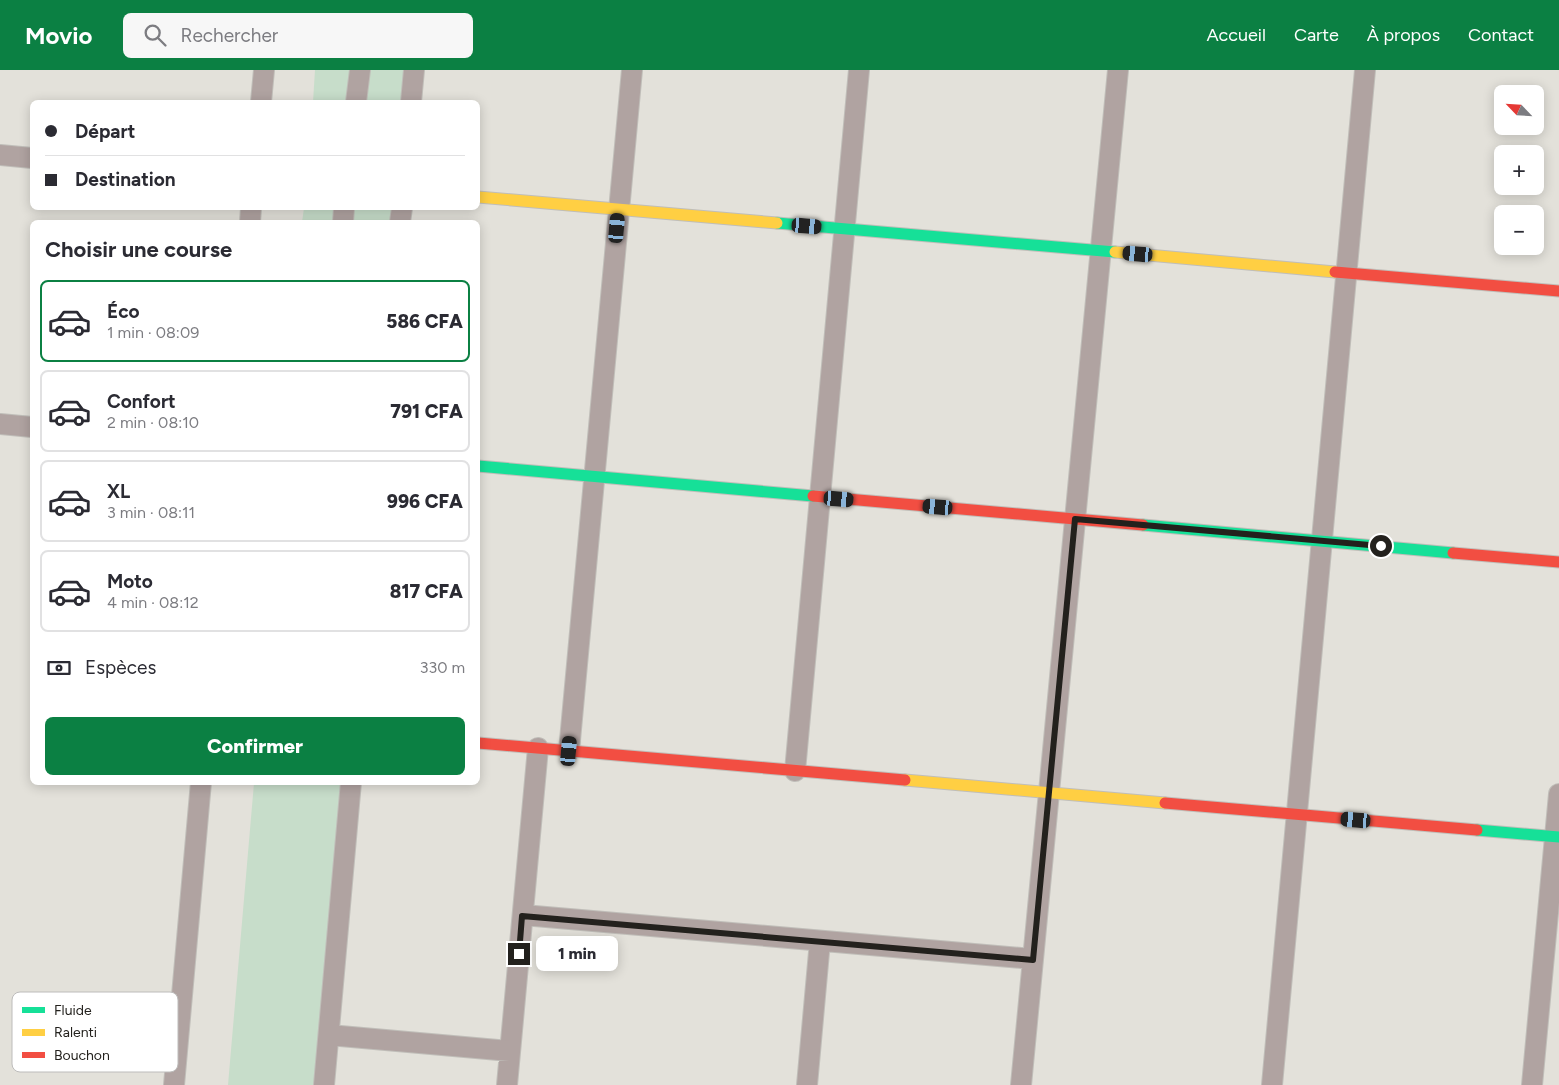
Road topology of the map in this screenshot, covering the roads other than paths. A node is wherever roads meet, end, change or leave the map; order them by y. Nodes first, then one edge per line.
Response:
1 (264, 70) edge
2 (360, 70) edge
3 (414, 70) edge
4 (632, 70) edge
5 (858, 70) edge
6 (1118, 70) edge
7 (1365, 70) edge
8 (261, 100) edge
9 (356, 100) edge
10 (411, 100) edge
11 (0, 155) edge
12 (30, 158) edge
13 (480, 196) edge
14 (619, 209) junction
15 (844, 229) junction
16 (1100, 251) junction
17 (1346, 273) junction
18 (1559, 291) edge
19 (0, 424) edge
20 (30, 427) edge
21 (480, 466) edge
22 (594, 477) junction
23 (820, 497) junction
24 (1075, 519) junction
25 (1322, 541) junction
26 (1559, 562) edge
27 (480, 743) edge
28 (538, 748) junction
29 (569, 751) junction
30 (794, 771) junction
31 (201, 785) edge
32 (351, 785) edge
33 (1049, 793) junction
34 (1559, 794) edge
35 (1297, 814) junction
36 (1557, 837) edge
37 (522, 916) junction
38 (820, 941) junction
39 (1033, 960) junction
40 (329, 1035) junction
41 (178, 1040) edge
42 (510, 1051) junction
43 (175, 1072) edge
44 (174, 1085) edge
45 (324, 1085) edge
46 (507, 1085) edge
47 (807, 1085) edge
48 (1026, 1085) edge
49 (1272, 1085) edge
50 (1532, 1085) edge

1 - 8 street
2 - 9 street
3 - 10 street
4 - 14 street
5 - 15 street
6 - 16 street
7 - 17 street
11 - 12 street
13 - 14 street
14 - 15 street
14 - 22 street
15 - 16 street
15 - 23 street
16 - 17 street
16 - 24 street
17 - 18 street
17 - 25 street
19 - 20 street
21 - 22 street
22 - 23 street
22 - 29 street
23 - 24 street
23 - 30 street
24 - 25 street
24 - 33 street
25 - 26 street
25 - 35 street
27 - 28 street
28 - 29 street
28 - 37 street
29 - 30 street
30 - 33 street
31 - 41 street
32 - 40 street
33 - 35 street
33 - 39 street
34 - 36 street
35 - 36 street
35 - 49 street
36 - 50 street
37 - 38 street
37 - 42 street
38 - 39 street
38 - 47 street
39 - 48 street
40 - 42 street
40 - 45 street
42 - 46 street
43 - 44 street

